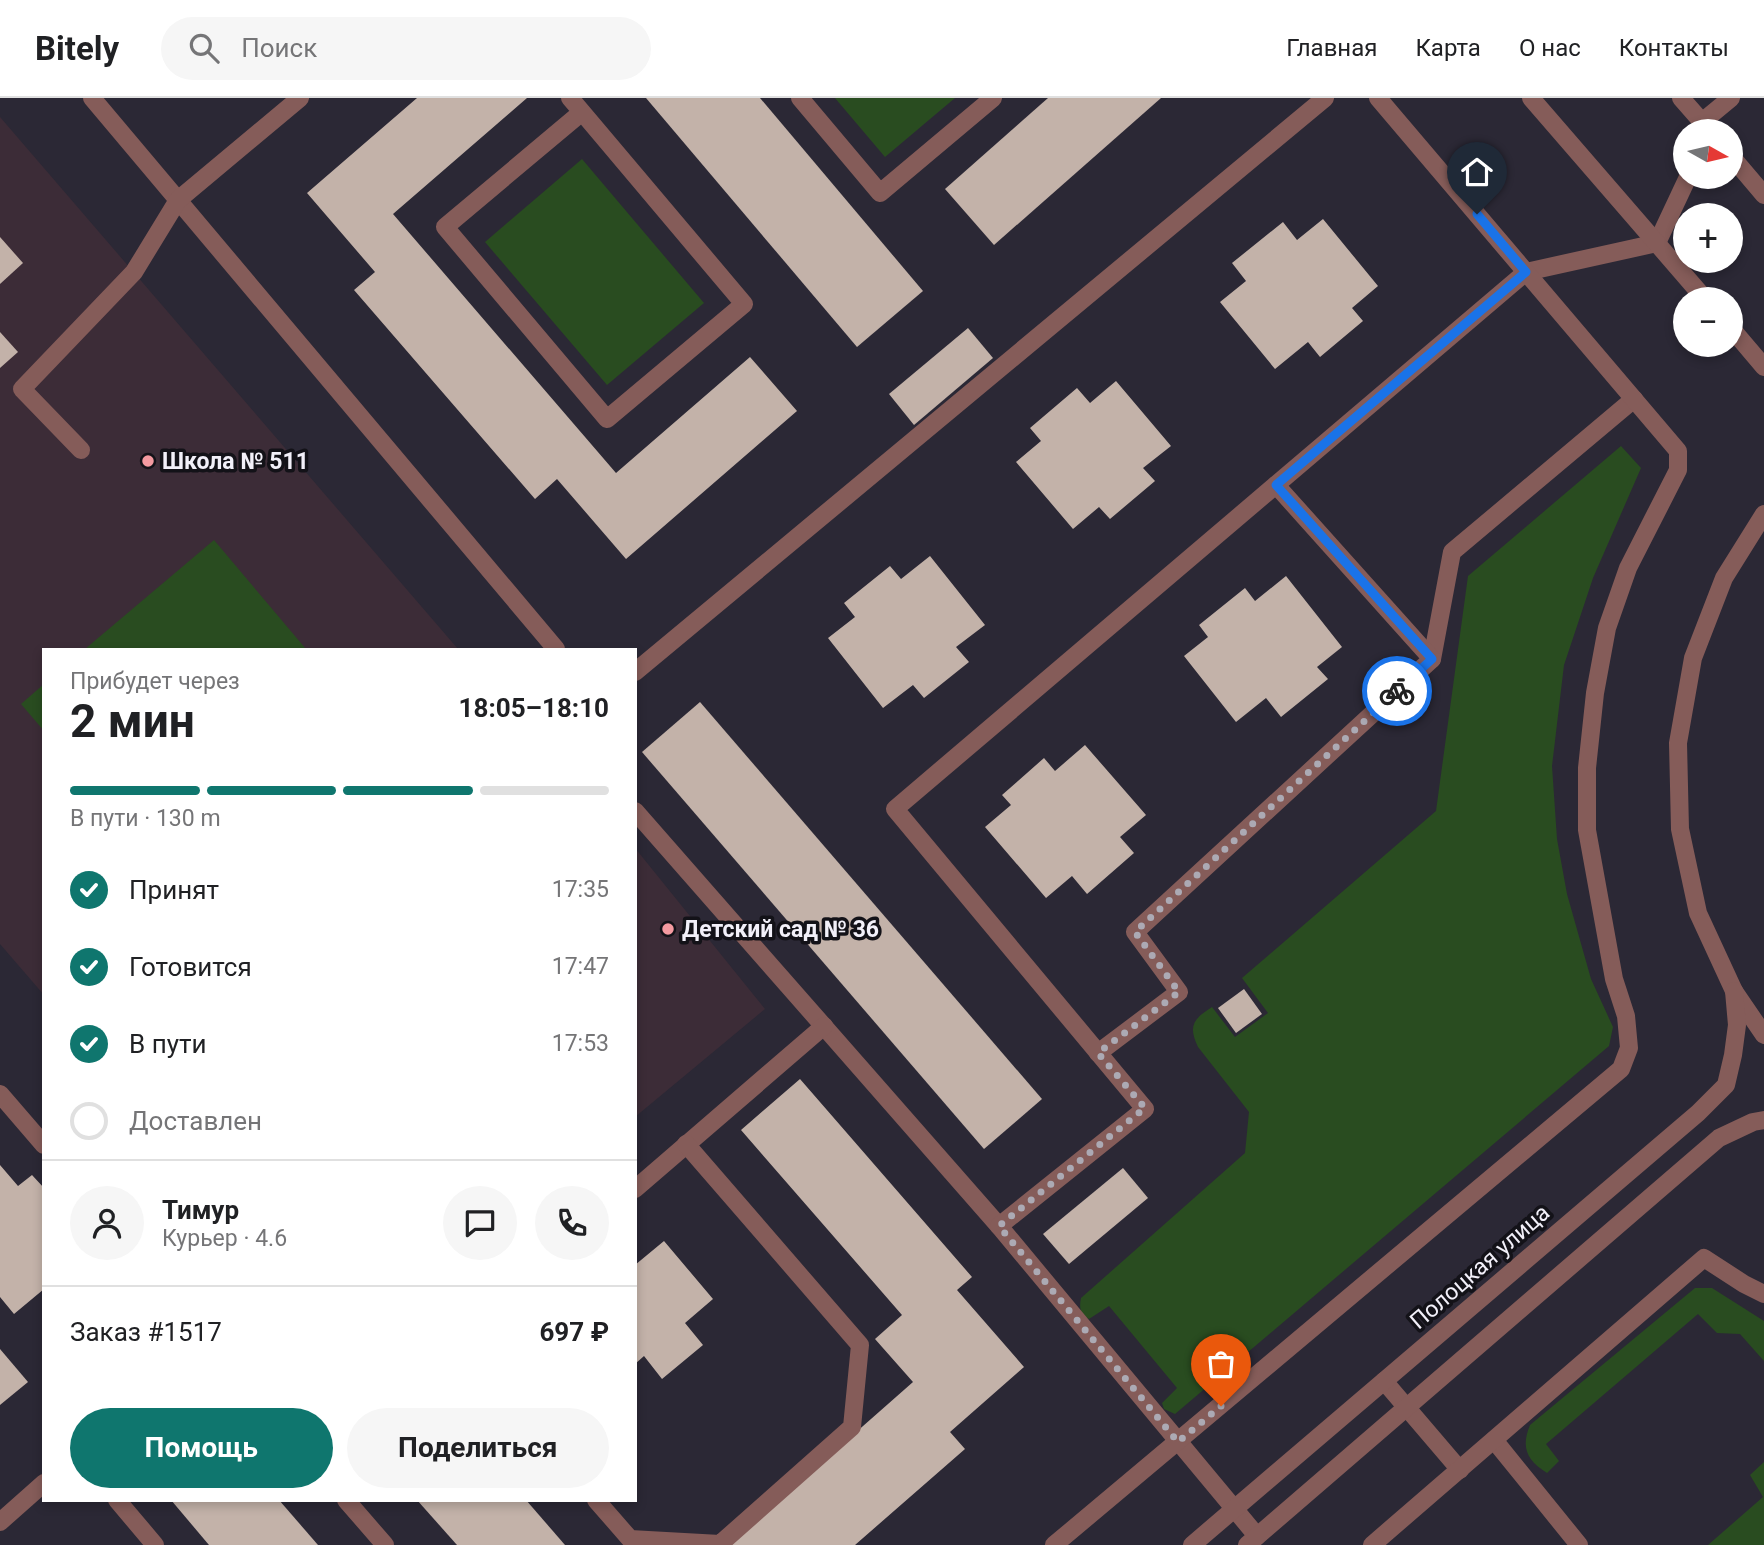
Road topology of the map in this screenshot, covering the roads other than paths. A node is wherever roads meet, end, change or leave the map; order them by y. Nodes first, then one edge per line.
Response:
1 (92, 98) edge
2 (300, 98) edge
3 (800, 98) edge
4 (993, 98) edge
5 (1325, 98) edge
6 (1378, 98) edge
7 (1531, 98) edge
8 (1681, 98) edge
9 (1731, 98) edge
10 (576, 105) edge
11 (1697, 119) edge
12 (1712, 119) edge
13 (1743, 170) edge
14 (1682, 189) edge
15 (1764, 195) edge
16 (178, 200) junction
17 (1657, 243) junction
18 (1526, 272) junction
19 (1696, 287) edge
20 (1743, 342) edge
21 (1764, 367) edge
22 (1634, 399) junction
23 (81, 450) dead end
24 (1276, 485) junction
25 (1764, 514) edge
26 (555, 648) edge
27 (1432, 659) junction
28 (637, 670) edge
29 (637, 813) edge
30 (1734, 992) junction
31 (824, 1026) junction
32 (1764, 1035) edge
33 (1098, 1053) junction
34 (0, 1094) edge
35 (1764, 1120) edge
36 (42, 1143) edge
37 (686, 1144) junction
38 (637, 1187) edge
39 (999, 1226) junction
40 (1764, 1294) edge
41 (1384, 1381) junction
42 (1406, 1408) junction
43 (1494, 1440) junction
44 (1178, 1442) junction
45 (1460, 1470) junction
46 (42, 1485) edge
47 (119, 1502) edge
48 (348, 1502) edge
49 (598, 1502) edge
50 (1235, 1509) junction
51 (0, 1522) edge
52 (1252, 1540) edge
53 (155, 1545) edge
54 (385, 1545) edge
55 (1054, 1545) edge
56 (1192, 1545) edge
57 (1373, 1545) edge
58 (1579, 1545) edge

1 - 16 street
2 - 16 street
3 - 4 street
5 - 28 street
6 - 18 street
7 - 17 street
8 - 11 street
9 - 12 street
10 - 10 street
13 - 15 street
14 - 17 street
16 - 23 street
16 - 26 street
17 - 18 street
17 - 19 street
18 - 22 street
18 - 24 street
20 - 21 street
22 - 27 street
22 - 44 street
24 - 27 street
24 - 33 street
25 - 30 street
27 - 33 street
29 - 31 street
30 - 32 street
30 - 41 street, Полоцкая улица
31 - 37 street
31 - 39 street
33 - 39 street
34 - 36 street
35 - 42 street
37 - 38 street
37 - 49 street
39 - 44 street
40 - 43 street
41 - 42 street
41 - 50 street, Полоцкая улица
42 - 45 street
42 - 52 street
43 - 45 street
43 - 58 street
44 - 50 street
44 - 55 street
45 - 57 street
46 - 51 street
47 - 53 street
48 - 54 street
50 - 52 street
50 - 56 street, Полоцкая улица

